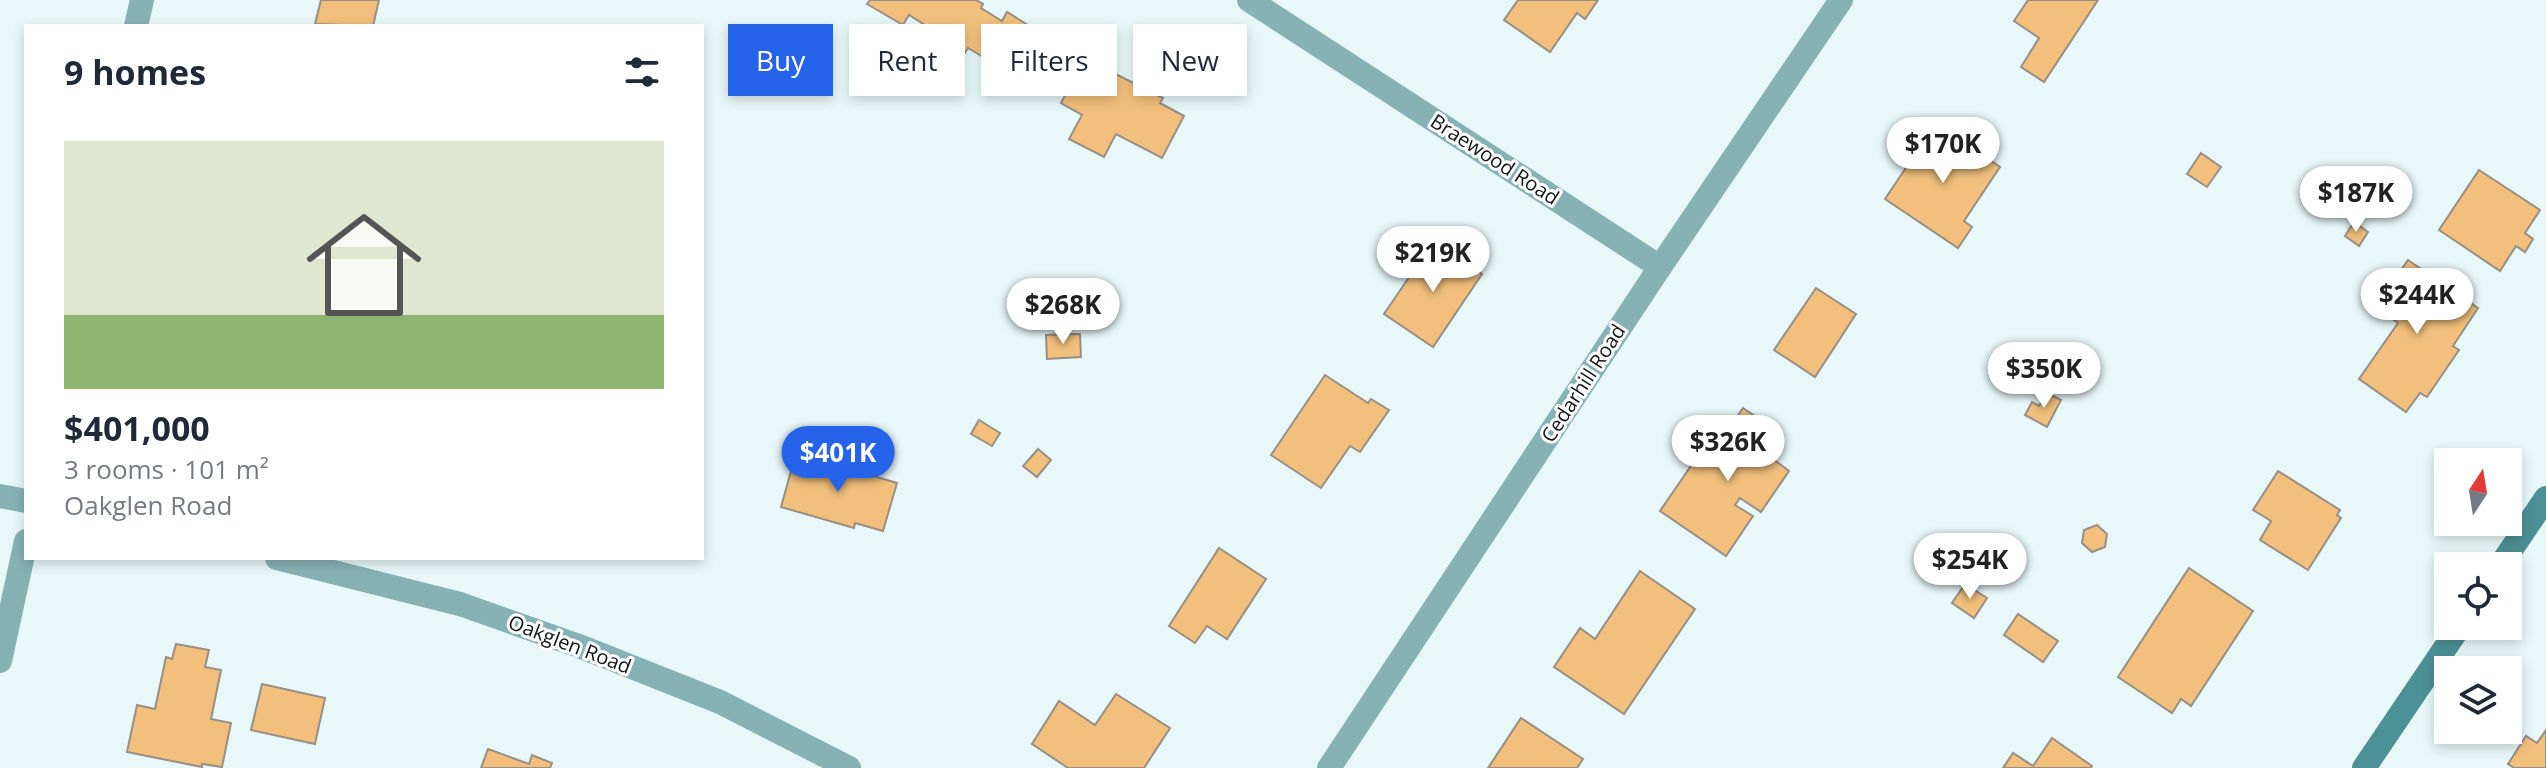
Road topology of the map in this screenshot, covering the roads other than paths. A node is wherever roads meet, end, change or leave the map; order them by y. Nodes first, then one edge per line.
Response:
1 (142, 0) edge
2 (1249, 0) edge
3 (1841, 0) edge
4 (136, 24) edge
5 (1660, 267) junction
6 (0, 496) edge
7 (2546, 498) edge
8 (24, 501) edge
9 (24, 550) edge
10 (2509, 552) edge
11 (285, 560) edge
12 (2451, 640) edge
13 (0, 661) edge
14 (849, 768) edge
15 (1329, 768) edge
16 (2364, 768) edge

1 - 4 street
2 - 5 street, Braewood Road
3 - 5 street, Cedarhill Road
5 - 15 street, Cedarhill Road
6 - 8 street
7 - 10 main road
9 - 13 street
11 - 14 street, Oakglen Road
12 - 16 main road

